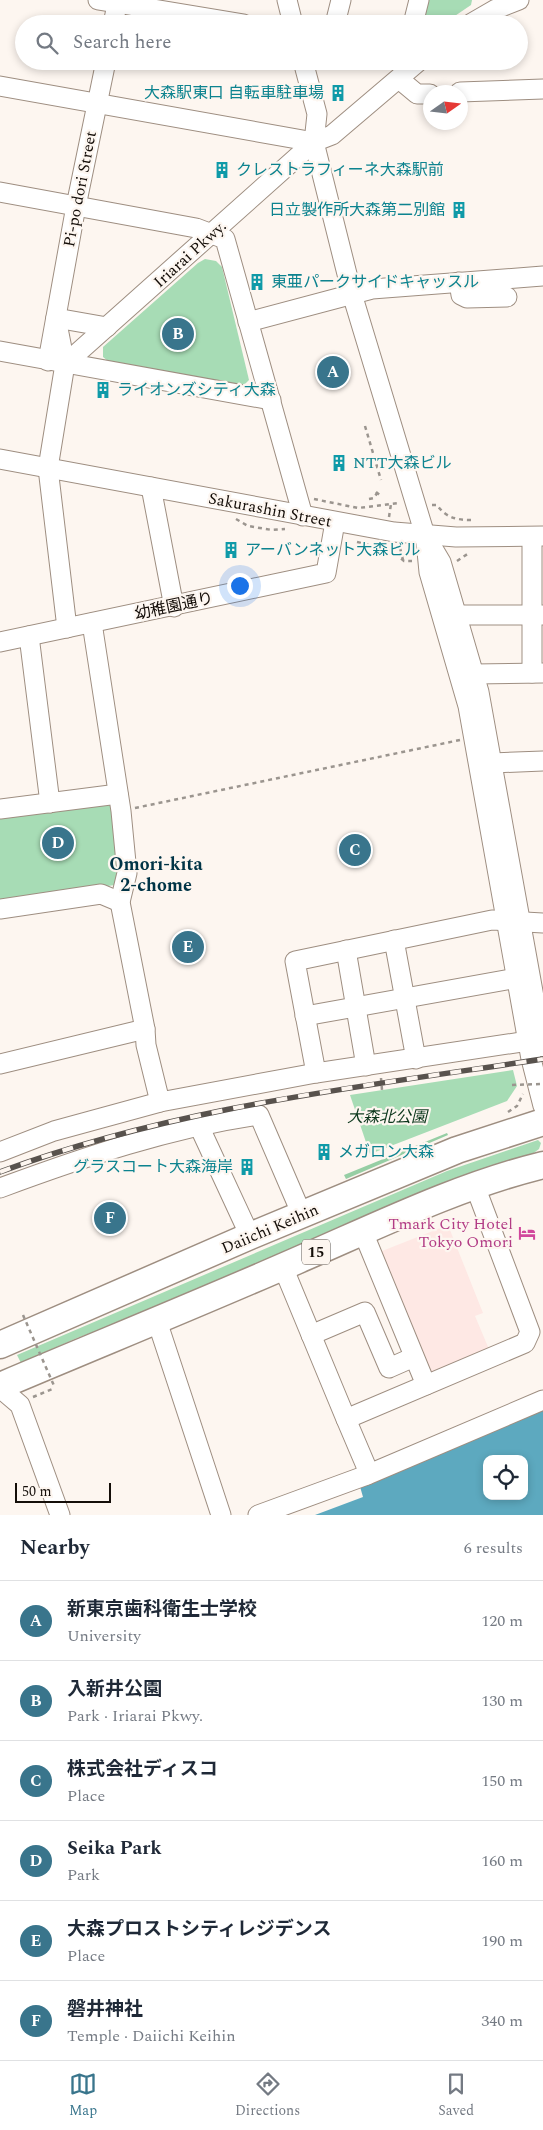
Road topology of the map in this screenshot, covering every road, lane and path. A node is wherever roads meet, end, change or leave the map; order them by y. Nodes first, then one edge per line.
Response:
1 (98, 0) edge
2 (287, 0) edge
3 (341, 0) edge
4 (419, 0) edge
5 (482, 0) edge
6 (117, 2) edge
7 (508, 2) edge
8 (115, 15) edge
9 (192, 15) edge
10 (291, 15) edge
11 (337, 15) edge
12 (415, 15) edge
13 (477, 15) edge
14 (486, 15) edge
15 (104, 70) edge
16 (305, 70) edge
17 (401, 70) edge
18 (0, 86) edge
19 (543, 88) edge
20 (468, 92) edge
21 (423, 94) edge
22 (97, 103) junction
23 (314, 142) junction
24 (0, 192) edge
25 (76, 206) junction
26 (213, 234) junction
27 (543, 276) edge
28 (459, 282) junction
29 (352, 294) junction
30 (507, 297) dead end
31 (56, 318) junction
32 (248, 322) junction
33 (107, 327) junction
34 (0, 351) edge
35 (80, 351) junction
36 (57, 362) junction
37 (91, 369) junction
38 (270, 400) junction
39 (365, 426) dead end
40 (0, 459) edge
41 (48, 468) junction
42 (381, 480) dead end
43 (150, 487) junction
44 (382, 497) dead end
45 (369, 499) dead end
46 (398, 503) dead end
47 (391, 504) junction
48 (437, 505) dead end
49 (306, 508) junction
50 (389, 517) dead end
51 (237, 520) dead end
52 (456, 520) dead end
53 (335, 522) junction
54 (283, 528) dead end
55 (425, 535) junction
56 (538, 537) edge
57 (354, 542) dead end
58 (399, 548) dead end
59 (470, 553) dead end
60 (404, 561) junction
61 (415, 561) dead end
62 (455, 562) dead end
63 (174, 606) junction
64 (457, 615) junction
65 (537, 615) edge
66 (92, 623) junction
67 (67, 628) junction
68 (29, 636) junction
69 (0, 642) edge
70 (537, 673) edge
71 (474, 674) junction
72 (474, 737) junction
73 (543, 761) edge
74 (492, 763) junction
75 (50, 802) junction
76 (120, 803) junction
77 (0, 809) edge
78 (120, 902) junction
79 (0, 909) edge
80 (514, 922) junction
81 (543, 923) edge
82 (394, 940) junction
83 (346, 950) junction
84 (516, 978) junction
85 (538, 992) edge
86 (405, 999) junction
87 (356, 1007) junction
88 (305, 1016) junction
89 (145, 1029) junction
90 (535, 1044) edge
91 (416, 1059) junction
92 (0, 1060) edge
93 (0, 1064) edge
94 (366, 1066) junction
95 (316, 1073) junction
96 (543, 1084) edge
97 (523, 1085) junction
98 (512, 1086) dead end
99 (160, 1102) junction
100 (543, 1106) edge
101 (504, 1114) dead end
102 (543, 1122) edge
103 (199, 1126) junction
104 (0, 1152) edge
105 (543, 1165) edge
106 (475, 1186) junction
107 (0, 1188) edge
108 (302, 1215) junction
109 (363, 1232) junction
110 (250, 1236) junction
111 (283, 1267) junction
112 (24, 1315) dead end
113 (158, 1321) junction
114 (311, 1335) junction
115 (0, 1345) edge
116 (414, 1357) junction
117 (426, 1386) junction
118 (0, 1387) edge
119 (33, 1397) dead end
120 (543, 1400) edge
121 (346, 1419) junction
122 (367, 1475) junction
123 (60, 1515) edge
124 (221, 1515) edge
125 (258, 1515) edge

1 - 6 street
2 - 10 street
3 - 11 street
4 - 12 street
5 - 13 street
6 - 8 street
6 - 9 street
7 - 14 street
15 - 22 street, Pi-po dori Street
16 - 23 street
17 - 21 street
17 - 23 street, Iriarai Pkwy.
18 - 22 street
19 - 20 street
22 - 23 street
22 - 25 street, Pi-po dori Street
23 - 26 street, Iriarai Pkwy.
23 - 29 street
24 - 25 street
25 - 26 street
25 - 31 street, Pi-po dori Street
26 - 32 street
26 - 33 street, Iriarai Pkwy.
27 - 28 street
28 - 29 street
28 - 30 street
29 - 32 street
29 - 55 street
31 - 33 street
31 - 35 street
31 - 36 street, Pi-po dori Street
32 - 38 street
33 - 35 street, Iriarai Pkwy.
34 - 36 street
35 - 36 street, Iriarai Pkwy.
35 - 37 street
36 - 37 street
36 - 41 street, Pi-po dori Street
37 - 38 street
38 - 49 street
39 - 42 path
40 - 41 street, Sakurashin Street
41 - 43 street, Sakurashin Street
41 - 67 street, Pi-po dori Street
43 - 49 street, Sakurashin Street
43 - 63 street
44 - 45 path
46 - 47 path
47 - 49 path
47 - 50 path
48 - 52 path
49 - 53 street, Sakurashin Street
51 - 54 path
53 - 55 street, Sakurashin Street
53 - 63 street, 幼稚園通り
55 - 56 street, Sakurashin Street
55 - 64 street
55 - 72 street
56 - 65 street
57 - 60 path
58 - 60 path
59 - 62 path
60 - 61 path
63 - 66 street, 幼稚園通り
64 - 65 street
64 - 71 street
65 - 70 street
66 - 67 street, 幼稚園通り
66 - 76 street
67 - 68 street, 幼稚園通り
68 - 69 street, 幼稚園通り
68 - 75 street
70 - 71 street
71 - 74 street
72 - 76 path
72 - 80 street
73 - 74 street
74 - 80 street
75 - 76 street
75 - 77 street
76 - 78 street
78 - 79 street
78 - 89 street
80 - 81 street
80 - 82 street
80 - 84 street
80 - 85 street
82 - 83 street
82 - 86 street
83 - 87 street
83 - 88 street
84 - 86 street
84 - 90 street
85 - 90 street
86 - 87 street
86 - 91 street
87 - 88 street
87 - 94 street
88 - 95 street
89 - 93 street
89 - 99 street
90 - 91 street
90 - 100 street
91 - 94 street
92 - 93 street
94 - 95 street
95 - 99 street
96 - 97 path, bridge
97 - 98 path, bridge
97 - 101 path
99 - 104 street
102 - 108 highway, Daiichi Keihin / 15
103 - 107 street
103 - 108 street
103 - 110 street
105 - 106 highway, 15
106 - 109 highway, 15
106 - 117 street
108 - 110 highway, Daiichi Keihin / 15
109 - 111 highway, 15
109 - 116 street
110 - 115 highway, Daiichi Keihin / 15
111 - 113 highway, 15
111 - 114 street
112 - 119 path, bridge
113 - 118 highway, 15
113 - 124 street
114 - 116 street
114 - 121 street
116 - 117 street
117 - 121 street
118 - 123 street
120 - 122 street
121 - 122 street
122 - 125 street

